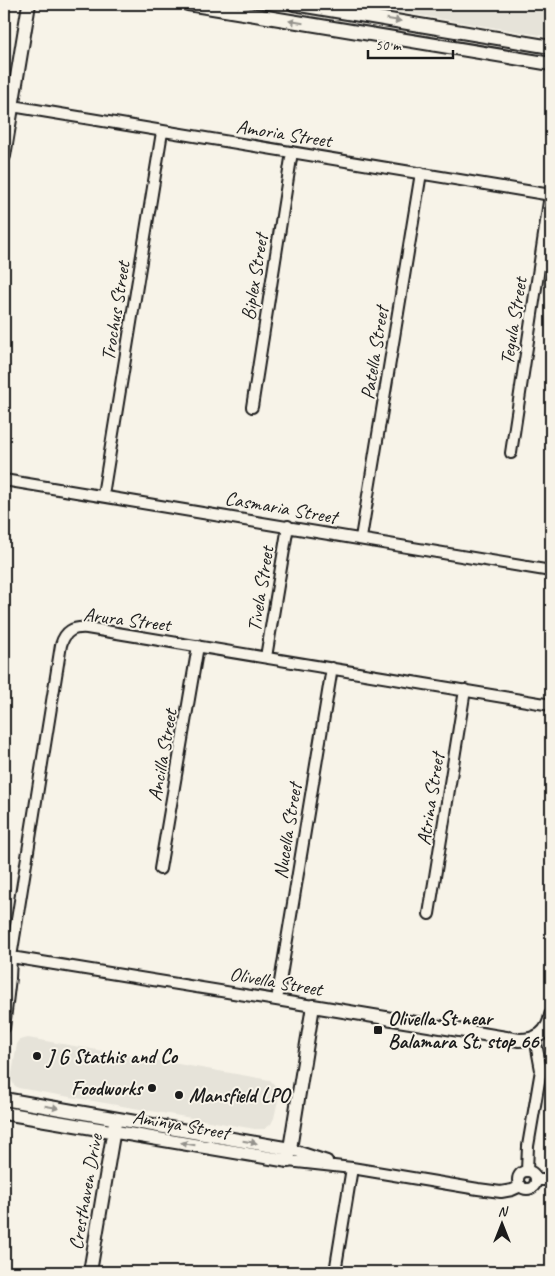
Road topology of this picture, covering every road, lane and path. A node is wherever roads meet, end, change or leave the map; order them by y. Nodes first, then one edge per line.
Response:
1 (29, 4) edge
2 (188, 4) edge
3 (294, 4) edge
4 (335, 10) junction
5 (332, 28) junction
6 (446, 29) junction
7 (443, 46) junction
8 (551, 47) edge
9 (551, 64) edge
10 (12, 106) junction
11 (162, 132) junction
12 (292, 152) junction
13 (4, 156) edge
14 (421, 173) junction
15 (550, 195) edge
16 (252, 407) dead end
17 (511, 453) dead end
18 (4, 480) edge
19 (103, 495) junction
20 (288, 526) junction
21 (361, 538) junction
22 (551, 571) edge
23 (198, 646) junction
24 (266, 657) junction
25 (332, 668) junction
26 (465, 690) junction
27 (551, 705) edge
28 (160, 869) dead end
29 (429, 914) dead end
30 (10, 957) junction
31 (277, 1000) junction
32 (313, 1006) junction
33 (551, 1015) edge
34 (4, 1028) edge
35 (535, 1038) junction
36 (4, 1099) edge
37 (4, 1113) edge
38 (116, 1118) junction
39 (114, 1132) junction
40 (289, 1155) junction
41 (352, 1168) junction
42 (527, 1171) junction
43 (536, 1180) junction
44 (551, 1180) edge
45 (521, 1186) junction
46 (90, 1272) edge
47 (334, 1272) edge

1 - 10 street
5 -> 2 street
3 - 4 street
4 - 5 street
4 -> 6 street
5 - 7 street
6 - 7 street
6 - 8 street
7 - 9 street
10 - 11 street, Amoria Street
10 - 13 street
11 - 12 street, Amoria Street
11 - 19 street, Trochus Street
12 - 14 street, Amoria Street
12 - 16 street, Biplex Street
14 - 15 street, Amoria Street
14 - 21 street, Patella Street
15 - 17 street, Tegula Street
18 - 19 street, Casmaria Street
19 - 20 street, Casmaria Street
20 - 21 street, Casmaria Street
20 - 24 street, Tivela Street
21 - 22 street, Casmaria Street
23 - 24 street, Arura Street
23 - 28 street, Ancilla Street
23 - 30 street, Arura Street
24 - 25 street, Arura Street
25 - 26 street, Arura Street
25 - 31 street, Nucella Street
26 - 27 street, Arura Street
26 - 29 street, Atrina Street
30 - 31 street, Olivella Street
30 - 34 street, Arura Street
31 - 32 street, Olivella Street
32 - 35 street, Olivella Street
32 - 40 street
33 - 35 street
35 - 42 street
36 -> 38 street, Aminya Street
37 - 39 street, Aminya Street
38 - 39 street, Cresthaven Drive
38 -> 40 street, Aminya Street
40 -> 39 street, Aminya Street
39 - 46 street, Cresthaven Drive
40 - 41 street, Aminya Street
41 - 45 street, Aminya Street
41 - 47 street
42 - 43 street
42 - 45 street
43 - 44 street
43 - 45 street

